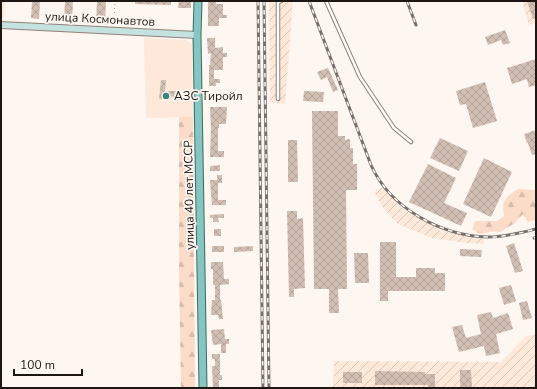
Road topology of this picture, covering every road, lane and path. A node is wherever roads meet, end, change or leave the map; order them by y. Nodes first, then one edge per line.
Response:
1 (115, 1) edge
2 (198, 1) edge
3 (281, 1) edge
4 (326, 1) edge
5 (1, 25) edge
6 (103, 30) junction
7 (197, 35) junction
8 (278, 99) dead end
9 (411, 142) dead end
10 (203, 388) edge

1 - 6 path
2 - 7 main road, улица 40 лет МССР
3 - 8 lane
4 - 9 lane
5 - 6 street, улица Космонавтов
6 - 7 street, улица Космонавтов
7 - 10 main road, улица 40 лет МССР

